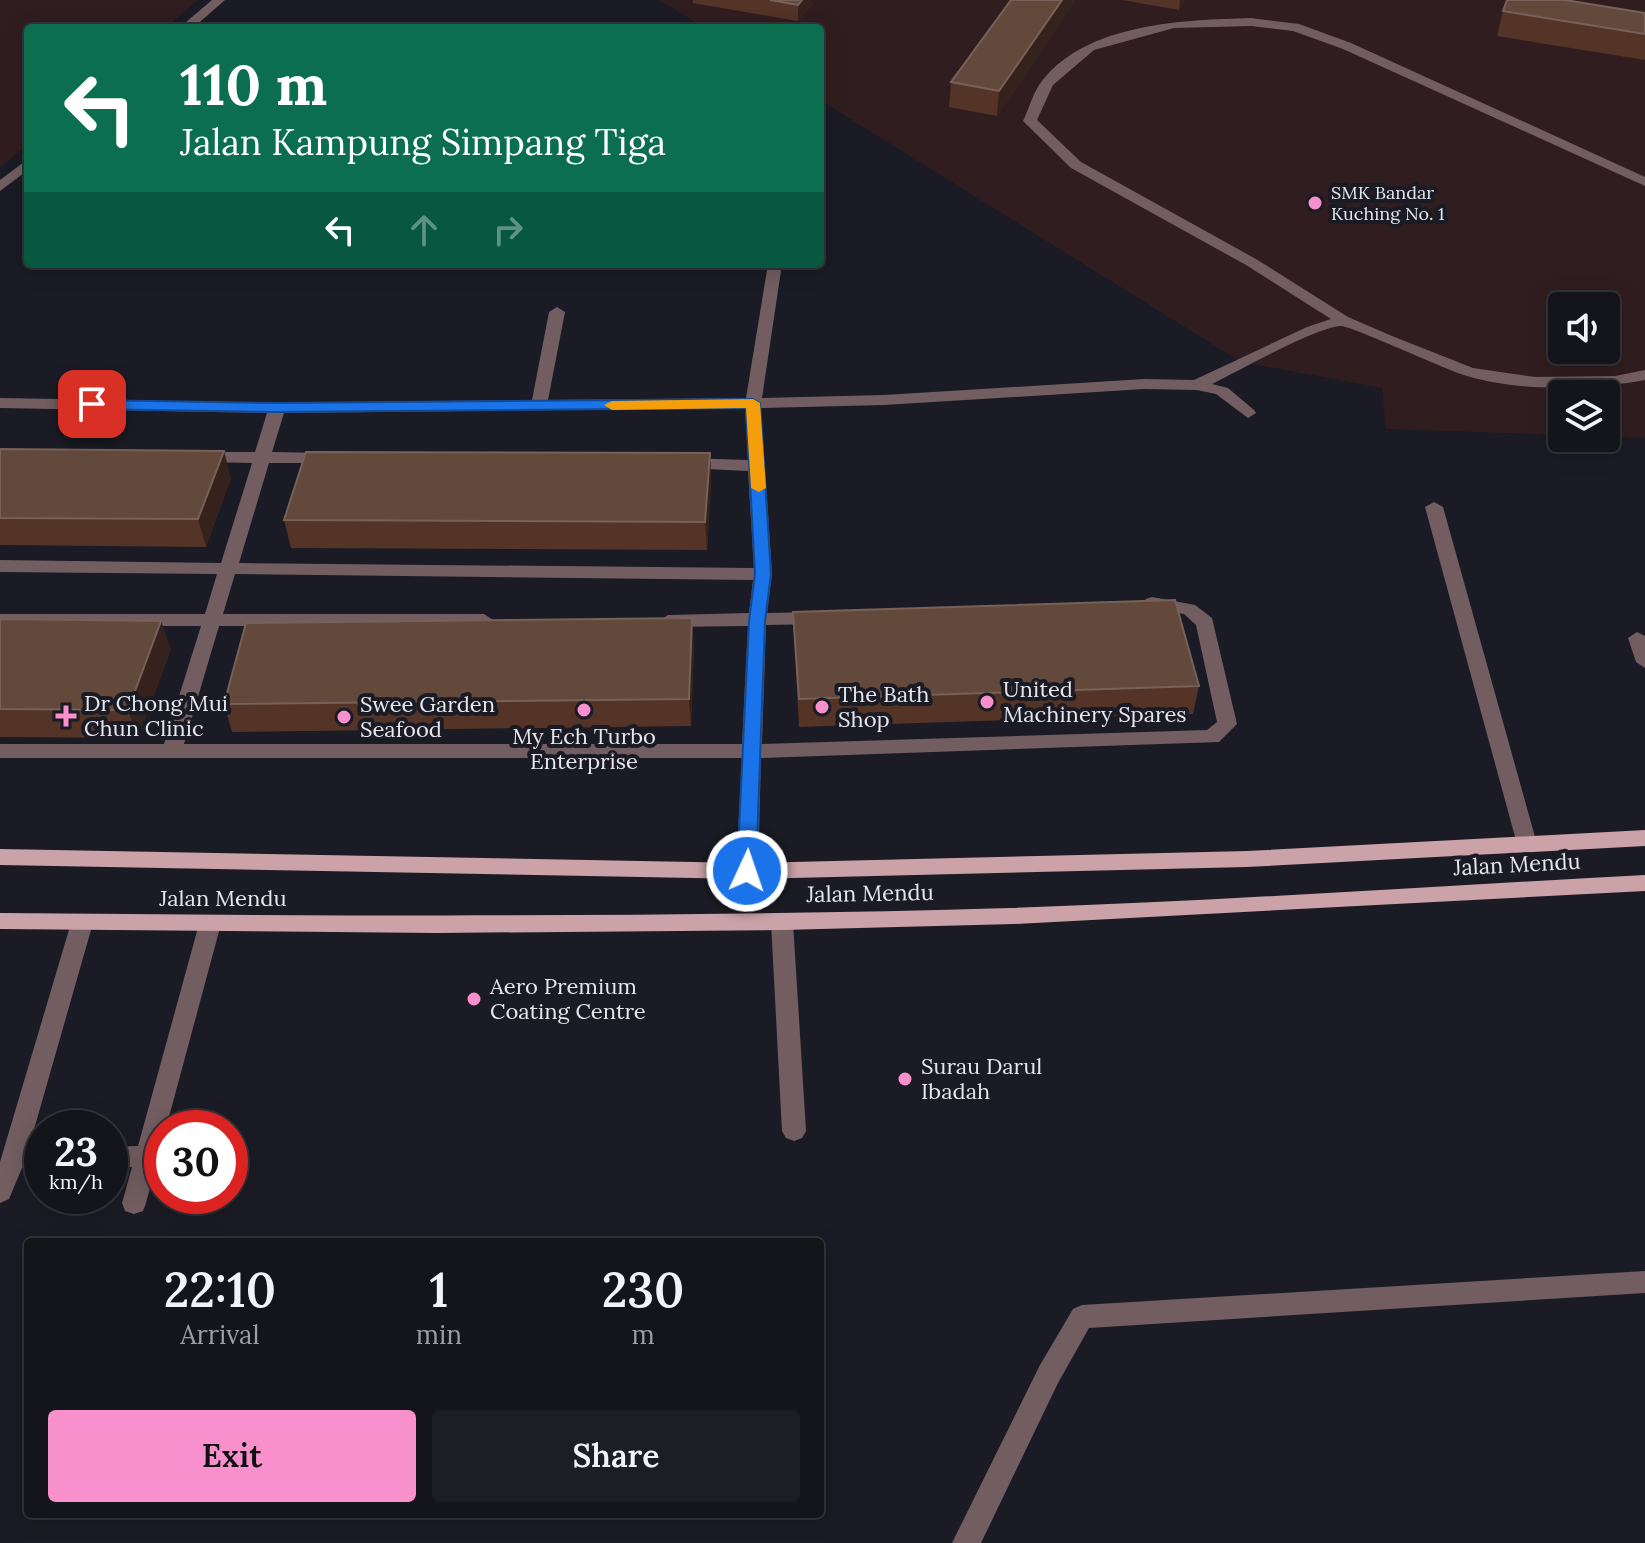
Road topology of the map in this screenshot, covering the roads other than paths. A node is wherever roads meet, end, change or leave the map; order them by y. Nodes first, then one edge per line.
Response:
1 (219, 0) edge
2 (190, 24) edge
3 (24, 166) edge
4 (1645, 182) edge
5 (0, 187) edge
6 (774, 268) edge
7 (557, 312) dead end
8 (1343, 320) junction
9 (1645, 375) edge
10 (1197, 385) junction
11 (0, 403) edge
12 (753, 403) junction
13 (539, 406) junction
14 (277, 408) junction
15 (1248, 413) dead end
16 (184, 457) edge
17 (261, 457) junction
18 (341, 458) edge
19 (671, 463) edge
20 (757, 466) junction
21 (1434, 507) dead end
22 (0, 566) edge
23 (227, 568) junction
24 (763, 574) junction
25 (1132, 604) edge
26 (836, 618) edge
27 (0, 620) edge
28 (210, 620) junction
29 (510, 620) edge
30 (649, 621) edge
31 (757, 621) junction
32 (1637, 638) dead end
33 (1645, 662) edge
34 (0, 751) edge
35 (172, 751) junction
36 (752, 751) junction
37 (1645, 838) edge
38 (1527, 844) junction
39 (0, 857) edge
40 (747, 871) junction
41 (1645, 883) edge
42 (0, 921) edge
43 (782, 922) junction
44 (82, 923) junction
45 (210, 924) junction
46 (159, 1110) edge
47 (794, 1131) dead end
48 (14, 1157) junction
49 (24, 1157) edge
50 (144, 1167) edge
51 (0, 1192) edge
52 (134, 1203) dead end
53 (1645, 1282) edge
54 (966, 1543) edge

1 - 2 street
3 - 5 street
4 - 8 street
6 - 12 street
7 - 13 street
8 - 9 street
8 - 10 street
10 - 12 street
10 - 15 street
11 - 14 street
12 - 13 street
12 - 20 street
13 - 14 street
14 - 17 street
16 - 17 street
17 - 18 street
17 - 23 street
19 - 20 street
20 - 24 street
21 - 38 street
22 - 23 street
23 - 24 street
23 - 28 street
24 - 31 street
25 - 36 street
26 - 31 street
27 - 28 street
28 - 29 street
28 - 35 street
30 - 31 street
31 - 36 street
32 - 33 street
34 - 35 street
35 - 36 street
36 - 40 street
37 - 38 main road, Jalan Mendu
38 - 40 main road, Jalan Mendu
39 - 40 main road, Jalan Mendu
41 - 43 main road, Jalan Mendu
42 - 44 main road, Jalan Mendu
43 - 45 main road, Jalan Mendu
43 - 47 street
44 - 45 main road, Jalan Mendu
44 - 48 street
45 - 46 street
48 - 49 street
48 - 51 street
50 - 52 street
53 - 54 street

